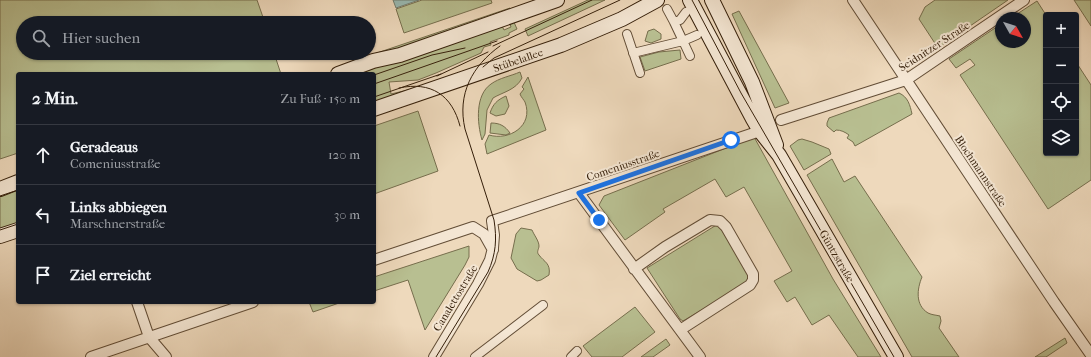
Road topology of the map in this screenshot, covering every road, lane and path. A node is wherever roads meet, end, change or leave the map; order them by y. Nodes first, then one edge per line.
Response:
1 (557, 0) edge
2 (712, 0) edge
3 (853, 0) edge
4 (1024, 0) edge
5 (662, 4) edge
6 (688, 6) edge
7 (674, 22) junction
8 (627, 34) dead end
9 (697, 35) dead end
10 (684, 41) junction
11 (633, 53) junction
12 (690, 56) dead end
13 (344, 72) edge
14 (640, 73) dead end
15 (906, 80) junction
16 (376, 107) edge
17 (781, 120) dead end
18 (760, 131) junction
19 (779, 155) junction
20 (16, 183) edge
21 (0, 188) edge
22 (579, 193) junction
23 (492, 221) joint
24 (16, 231) edge
25 (0, 236) edge
26 (493, 250) junction
27 (376, 259) edge
28 (634, 268) junction
29 (138, 304) edge
30 (247, 304) edge
31 (543, 305) dead end
32 (680, 330) junction
33 (149, 337) junction
34 (435, 356) edge
35 (1091, 356) edge
36 (91, 357) edge
37 (166, 357) edge
38 (475, 357) edge
39 (700, 357) edge
40 (896, 357) edge

1 - 13 main road
2 - 19 main road, Güntzstraße
3 - 15 street, Blochmannstraße
4 - 15 street, Seidnitzer Straße
5 - 7 street
5 - 16 main road, Stübelallee
6 - 7 street
6 - 18 main road, Güntzstraße
7 - 10 street
8 - 11 street
9 - 10 street
10 - 11 street
10 - 12 street
11 - 14 street
15 - 17 street, Seidnitzer Straße
15 - 35 street, Blochmannstraße
18 - 19 main road, Güntzstraße
18 - 22 street, Comeniusstraße
19 - 40 main road, Güntzstraße
20 - 21 main road
22 - 23 street, Comeniusstraße
22 - 28 street
23 - 26 street, Canalettostraße
24 - 25 main road
26 - 27 street
26 - 34 street, Canalettostraße
28 - 32 street
28 - 32 street
29 - 33 street
30 - 33 street
31 - 38 street
32 - 39 street
33 - 36 street
33 - 37 street

